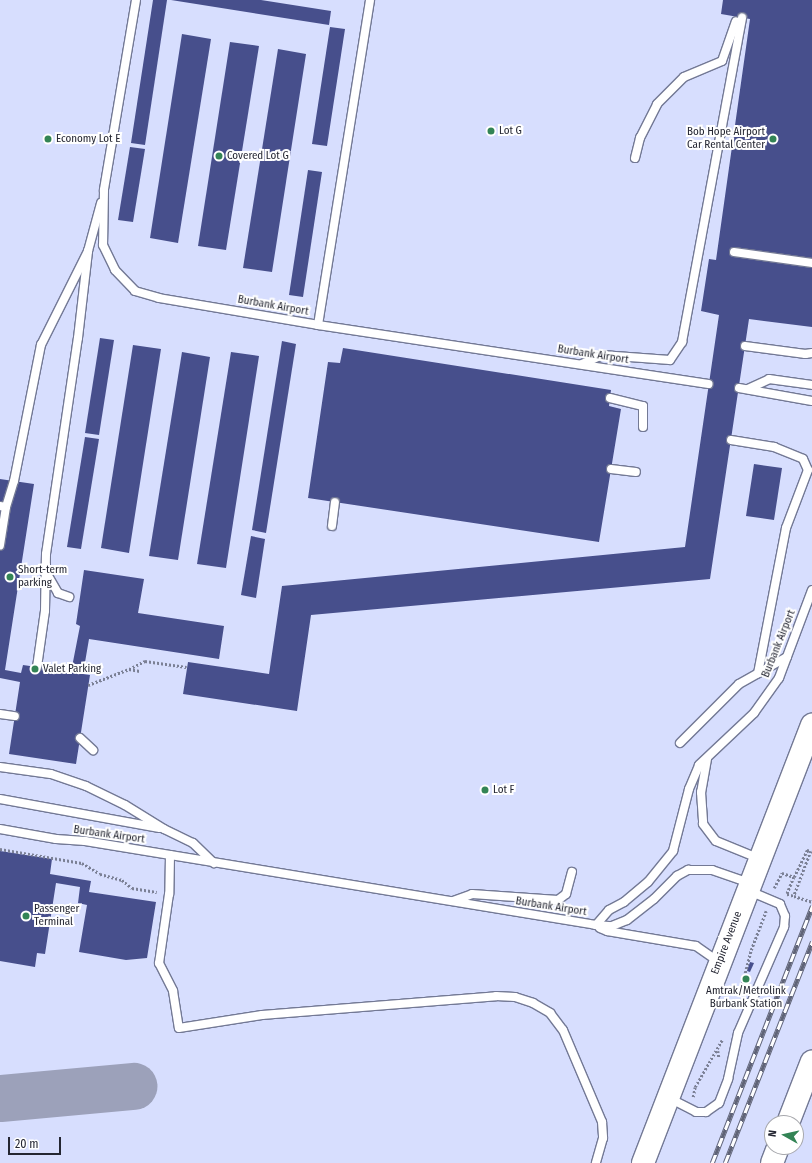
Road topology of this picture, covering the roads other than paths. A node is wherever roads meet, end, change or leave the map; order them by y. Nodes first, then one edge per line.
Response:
1 (136, 0) edge
2 (370, 0) edge
3 (635, 158) dead end
4 (104, 190) junction
5 (88, 251) junction
6 (734, 252) dead end
7 (812, 263) edge
8 (318, 324) junction
9 (745, 346) dead end
10 (812, 353) edge
11 (582, 364) junction
12 (709, 384) dead end
13 (812, 385) edge
14 (739, 388) dead end
15 (748, 389) junction
16 (610, 398) dead end
17 (812, 401) edge
18 (643, 427) dead end
19 (731, 440) dead end
20 (612, 469) dead end
21 (636, 472) dead end
22 (335, 502) dead end
23 (3, 506) edge
24 (332, 526) dead end
25 (0, 546) edge
26 (46, 571) junction
27 (812, 590) edge
28 (69, 597) dead end
29 (787, 657) junction
30 (37, 667) dead end
31 (758, 673) junction
32 (0, 714) edge
33 (15, 716) dead end
34 (812, 724) edge
35 (80, 738) dead end
36 (680, 743) dead end
37 (93, 750) dead end
38 (707, 759) junction
39 (0, 767) edge
40 (0, 799) edge
41 (0, 829) edge
42 (164, 829) junction
43 (170, 855) junction
44 (760, 859) junction
45 (214, 864) junction
46 (572, 872) dead end
47 (749, 887) junction
48 (452, 901) junction
49 (596, 925) junction
50 (720, 962) junction
51 (812, 1061) edge
52 (668, 1098) junction
53 (791, 1115) edge
54 (596, 1163) edge
55 (643, 1163) edge

1 - 4 lane, Burbank Airport
2 - 8 lane
3 - 11 lane
4 - 5 lane
4 - 8 lane, Burbank Airport
5 - 23 lane
5 - 26 lane
6 - 7 lane
8 - 11 lane, Burbank Airport
9 - 10 lane
11 - 12 lane, Burbank Airport
13 - 15 lane
14 - 15 lane
15 - 17 lane
16 - 18 lane
19 - 31 lane
20 - 21 lane
22 - 24 lane
23 - 25 lane
26 - 28 lane
26 - 30 lane
27 - 29 lane, Burbank Airport
29 - 31 lane
29 - 38 lane, Burbank Airport
31 - 36 lane
32 - 33 lane
34 - 44 main road, Empire Avenue
35 - 37 lane
38 - 44 lane
38 - 49 lane, Burbank Airport
39 - 42 lane, Burbank Airport
40 - 42 lane, Burbank Airport
41 - 43 lane, Burbank Airport
42 - 45 lane, Burbank Airport
43 - 45 lane, Burbank Airport
43 - 54 lane
44 - 47 main road, Empire Avenue
45 - 48 lane, Burbank Airport
46 - 48 lane
47 - 49 lane
47 - 50 main road, Empire Avenue
47 - 52 lane
48 - 49 lane, Burbank Airport
49 - 50 lane
50 - 52 main road, Empire Avenue
51 - 53 main road
52 - 55 main road, Empire Avenue

